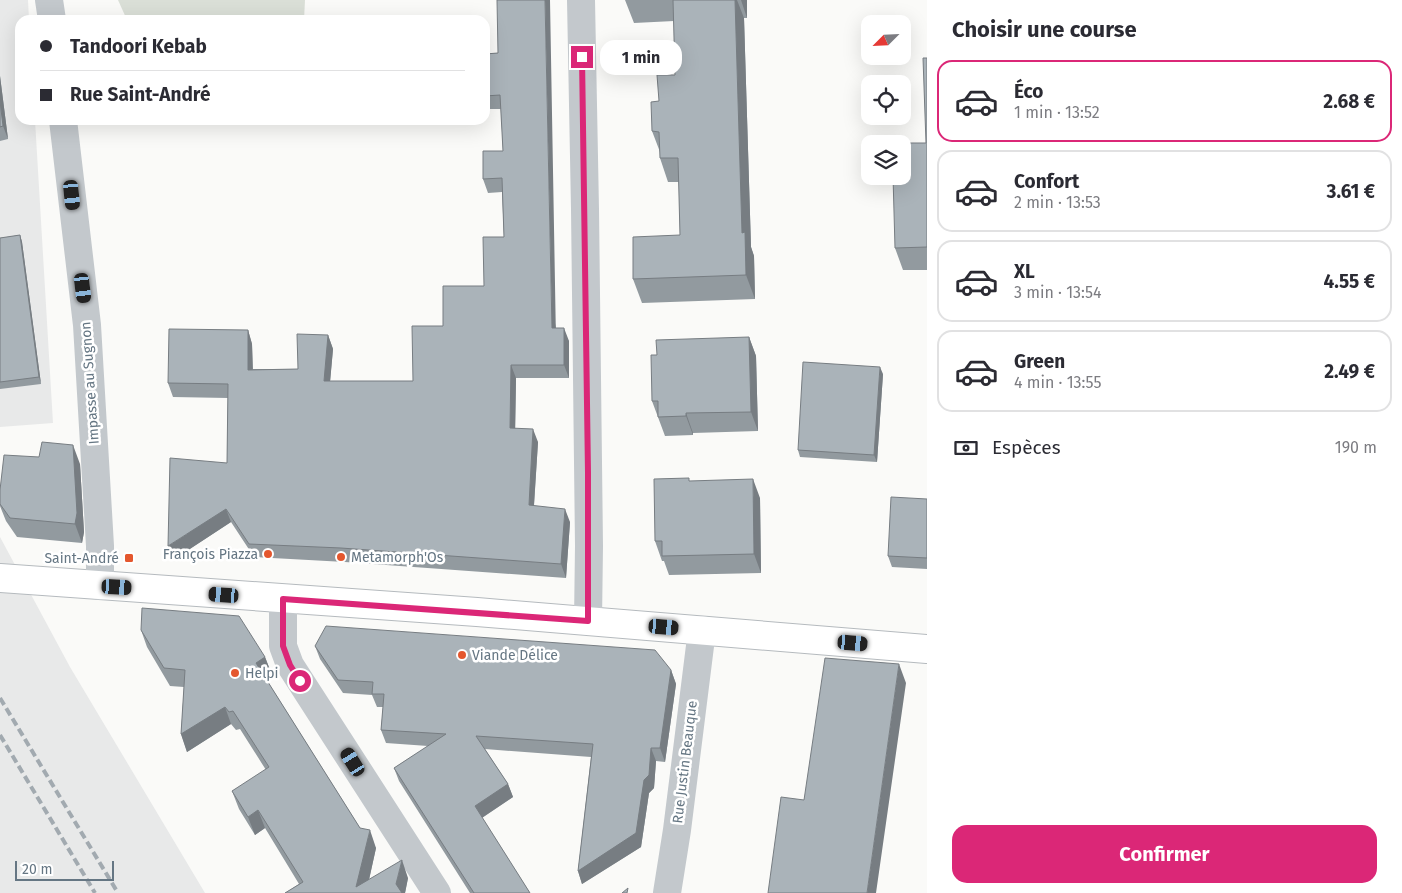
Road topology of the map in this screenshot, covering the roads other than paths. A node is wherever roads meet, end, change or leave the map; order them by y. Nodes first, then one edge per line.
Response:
1 (50, 0) edge
2 (581, 0) edge
3 (52, 15) edge
4 (64, 125) edge
5 (0, 578) edge
6 (100, 586) junction
7 (283, 599) junction
8 (588, 621) junction
9 (702, 630) junction
10 (927, 648) edge
11 (437, 893) edge
12 (667, 893) edge

1 - 3 street
2 - 8 street
4 - 6 street, Impasse au Sugnon
5 - 6 main road
6 - 7 main road
7 - 8 main road
7 - 11 street
8 - 9 main road
9 - 10 main road
9 - 12 street, Rue Justin Beauque

